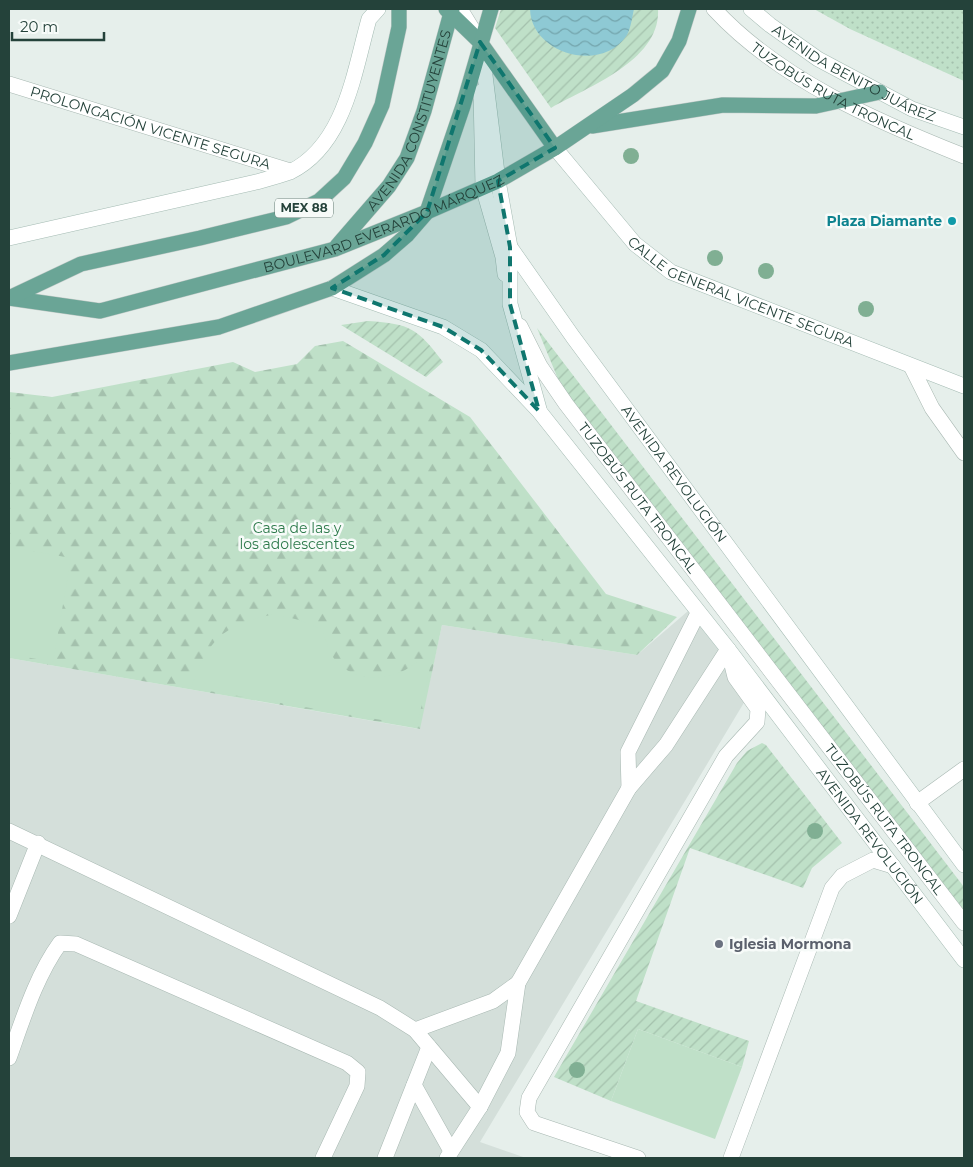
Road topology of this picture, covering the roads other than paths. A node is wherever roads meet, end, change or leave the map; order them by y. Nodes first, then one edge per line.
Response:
1 (378, 9) edge
2 (399, 9) edge
3 (491, 9) edge
4 (689, 9) edge
5 (714, 9) edge
6 (751, 9) edge
7 (453, 10) edge
8 (480, 42) junction
9 (9, 84) edge
10 (880, 92) junction
11 (841, 100) junction
12 (587, 127) junction
13 (964, 127) edge
14 (555, 148) junction
15 (964, 156) edge
16 (290, 172) junction
17 (498, 181) junction
18 (484, 187) junction
19 (427, 212) junction
20 (9, 238) edge
21 (510, 247) junction
22 (335, 249) junction
23 (332, 288) junction
24 (9, 298) edge
25 (510, 304) junction
26 (9, 363) edge
27 (911, 366) junction
28 (964, 386) edge
29 (539, 411) junction
30 (964, 454) edge
31 (698, 613) junction
32 (728, 649) junction
33 (964, 769) edge
34 (629, 788) junction
35 (917, 803) junction
36 (9, 831) edge
37 (38, 843) junction
38 (964, 865) edge
39 (893, 866) junction
40 (9, 916) edge
41 (964, 923) edge
42 (964, 960) edge
43 (518, 984) junction
44 (415, 1030) junction
45 (429, 1047) junction
46 (9, 1058) edge
47 (414, 1085) junction
48 (480, 1107) junction
49 (449, 1155) edge
50 (324, 1158) edge
51 (385, 1158) edge
52 (638, 1158) edge
53 (731, 1158) edge

1 - 16 main road
2 - 24 main road, BOULEVARD EVERARDO MÁRQUEZ / MEX 88
3 - 8 main road
4 - 12 main road, BOULEVARD EVERARDO MÁRQUEZ / MEX 88
5 - 11 main road, TUZOBÚS RUTA TRONCAL
6 - 10 main road, AVENIDA BENITO JUÁREZ
7 - 8 main road
7 - 22 main road, AVENIDA CONSTITUYENTES
8 - 14 main road
8 - 17 main road, AVENIDA REVOLUCIÓN
8 - 18 main road, TUZOBÚS RUTA TRONCAL
8 - 19 main road
9 - 16 main road, PROLONGACIÓN VICENTE SEGURA
10 - 11 main road
10 - 13 main road, AVENIDA BENITO JUÁREZ
11 - 12 main road
11 - 15 main road, TUZOBÚS RUTA TRONCAL
12 - 14 main road, BOULEVARD EVERARDO MÁRQUEZ / MEX 88
14 - 17 main road, BOULEVARD EVERARDO MÁRQUEZ / MEX 88
14 - 27 main road, CALLE GENERAL VICENTE SEGURA
16 - 20 main road
17 - 18 main road, BOULEVARD EVERARDO MÁRQUEZ / MEX 88
17 - 21 main road, AVENIDA REVOLUCIÓN
18 - 19 main road, BOULEVARD EVERARDO MÁRQUEZ / MEX 88
18 - 25 main road, TUZOBÚS RUTA TRONCAL
19 - 22 main road, BOULEVARD EVERARDO MÁRQUEZ / MEX 88
19 - 23 main road
21 - 25 main road
21 - 35 main road, AVENIDA REVOLUCIÓN
22 - 24 main road, BOULEVARD EVERARDO MÁRQUEZ / MEX 88
23 - 26 main road
23 - 29 main road, AVENIDA REVOLUCIÓN
25 - 29 main road
25 - 41 main road, TUZOBÚS RUTA TRONCAL
27 - 28 main road, CALLE GENERAL VICENTE SEGURA
27 - 30 main road
29 - 31 main road, AVENIDA REVOLUCIÓN
31 - 32 main road, AVENIDA REVOLUCIÓN
31 - 34 main road
32 - 34 main road
32 - 39 main road, AVENIDA REVOLUCIÓN
32 - 52 main road
33 - 35 main road
34 - 43 main road
35 - 38 main road, AVENIDA REVOLUCIÓN
36 - 37 main road
37 - 40 main road
37 - 44 main road
39 - 42 main road, AVENIDA REVOLUCIÓN
39 - 53 main road
43 - 44 main road
43 - 48 main road
44 - 45 main road
45 - 47 main road
45 - 48 main road
46 - 50 main road
47 - 49 main road
47 - 51 main road
48 - 49 main road

